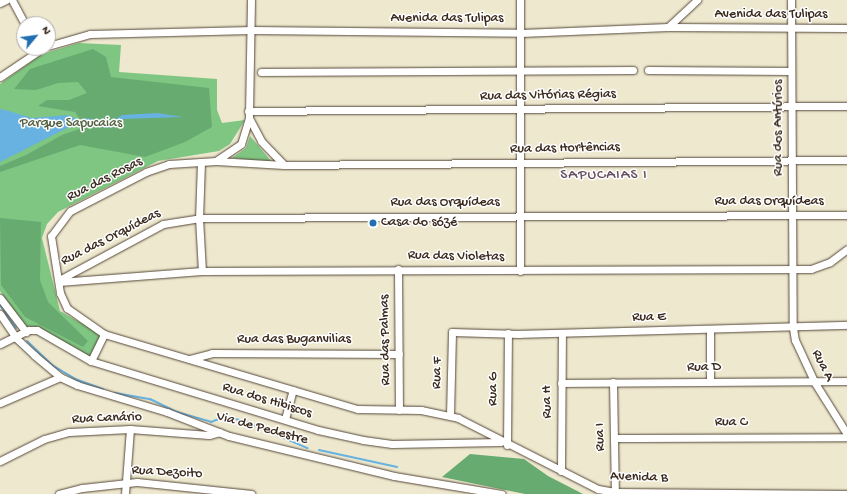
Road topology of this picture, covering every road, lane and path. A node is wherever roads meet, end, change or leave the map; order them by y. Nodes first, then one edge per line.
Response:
1 (6, 0) edge
2 (12, 0) edge
3 (251, 0) edge
4 (520, 0) edge
5 (696, 0) edge
6 (791, 0) edge
7 (0, 3) edge
8 (21, 16) edge
9 (668, 27) junction
10 (791, 28) junction
11 (847, 28) edge
12 (251, 30) junction
13 (521, 32) junction
14 (56, 44) edge
15 (30, 56) edge
16 (633, 70) dead end
17 (648, 70) dead end
18 (520, 71) junction
19 (791, 71) junction
20 (261, 72) dead end
21 (0, 77) edge
22 (847, 106) edge
23 (792, 107) junction
24 (520, 110) junction
25 (249, 115) junction
26 (792, 160) junction
27 (847, 160) edge
28 (216, 161) junction
29 (201, 162) junction
30 (521, 163) junction
31 (284, 165) junction
32 (792, 215) junction
33 (847, 215) edge
34 (519, 216) junction
35 (199, 218) junction
36 (847, 249) edge
37 (398, 269) junction
38 (793, 269) junction
39 (202, 270) junction
40 (520, 271) junction
41 (59, 281) junction
42 (0, 298) edge
43 (0, 314) edge
44 (847, 325) edge
45 (793, 328) junction
46 (710, 330) junction
47 (26, 332) junction
48 (452, 332) joint
49 (562, 333) junction
50 (104, 334) junction
51 (508, 334) junction
52 (16, 337) junction
53 (0, 344) edge
54 (399, 354) junction
55 (189, 359) junction
56 (91, 361) junction
57 (60, 377) junction
58 (710, 380) junction
59 (847, 381) edge
60 (561, 382) junction
61 (613, 382) junction
62 (815, 383) junction
63 (293, 390) junction
64 (0, 403) edge
65 (400, 410) junction
66 (450, 415) junction
67 (285, 419) junction
68 (130, 429) junction
69 (220, 432) junction
70 (847, 436) edge
71 (614, 438) junction
72 (504, 443) junction
73 (0, 461) edge
74 (561, 472) junction
75 (126, 483) junction
76 (615, 492) junction
77 (59, 494) edge
78 (125, 494) edge
79 (251, 494) edge
80 (501, 494) edge
81 (847, 494) edge

1 - 7 street
2 - 8 street
3 - 12 street
4 - 13 street
5 - 9 street
6 - 10 street, Rua dos Antúrios
9 - 10 street, Avenida das Tulipas
9 - 13 street, Avenida das Tulipas
10 - 11 street, Avenida das Tulipas
10 - 19 street, Rua dos Antúrios
12 - 13 street, Avenida das Tulipas
12 - 14 street, Avenida das Tulipas
12 - 25 street
13 - 18 street
15 - 21 street
16 - 18 street
17 - 19 street
18 - 20 street
18 - 24 street
19 - 23 street, Rua dos Antúrios
22 - 23 street, Rua das Vitórias Régias
23 - 24 street, Rua das Vitórias Régias
23 - 26 street, Rua dos Antúrios
24 - 25 street, Rua das Vitórias Régias
24 - 30 street
25 - 28 street
25 - 31 street
26 - 27 street, Rua das Hortências
26 - 30 street, Rua das Hortências
26 - 32 street, Rua dos Antúrios
28 - 29 street, Rua das Rosas
28 - 31 street, Rua das Hortências
29 - 35 street
29 - 41 street, Rua das Rosas
30 - 31 street, Rua das Hortências
30 - 34 street
32 - 33 street, Rua das Orquídeas
32 - 34 street, Rua das Orquídeas
32 - 38 street, Rua dos Antúrios
34 - 35 street, Rua das Orquídeas
34 - 40 street
35 - 39 street
35 - 41 street, Rua das Orquídeas
36 - 38 street, Rua das Violetas
37 - 39 street, Rua das Violetas
37 - 40 street, Rua das Violetas
37 - 54 street, Rua das Palmas
38 - 40 street, Rua das Violetas
38 - 45 street, Rua dos Antúrios
39 - 41 street, Rua das Violetas
41 - 50 street, Rua das Rosas
42 - 47 street
43 - 52 street, Via de Pedestre
44 - 45 street, Rua E
45 - 46 street, Rua E
45 - 62 street, Rua A
46 - 49 street, Rua E
46 - 58 street
47 - 52 street
47 - 56 street, Rua dos Hibiscos
48 - 51 street, Rua E
48 - 66 street, Rua F
49 - 51 street, Rua E
49 - 60 street, Rua H
50 - 55 street, Rua das Rosas
50 - 56 street
51 - 72 street, Rua G
52 - 53 street
52 - 57 street, Via de Pedestre
54 - 55 street, Rua das Buganvilias
54 - 65 street, Rua das Palmas
55 - 63 street, Rua das Rosas
56 - 67 street, Rua dos Hibiscos
57 - 64 street
57 - 69 street, Via de Pedestre
58 - 61 street, Rua D
58 - 62 street, Rua D
59 - 62 street, Rua D
60 - 61 street, Rua D
60 - 74 street, Rua H
61 - 71 street, Rua I
62 - 70 street, Rua A
63 - 65 street, Rua das Rosas
63 - 67 street
65 - 66 street, Avenida B
66 - 72 street, Avenida B
67 - 72 street, Rua dos Hibiscos
68 - 69 street, Rua Canário
68 - 73 street, Rua Canário
68 - 75 street
69 - 80 street, Via de Pedestre
70 - 71 street, Rua C
71 - 76 street, Rua I
72 - 74 street, Avenida B
74 - 76 street, Avenida B
75 - 77 street, Rua Dezoito
75 - 78 street
75 - 79 street, Rua Dezoito
76 - 81 street, Avenida B

